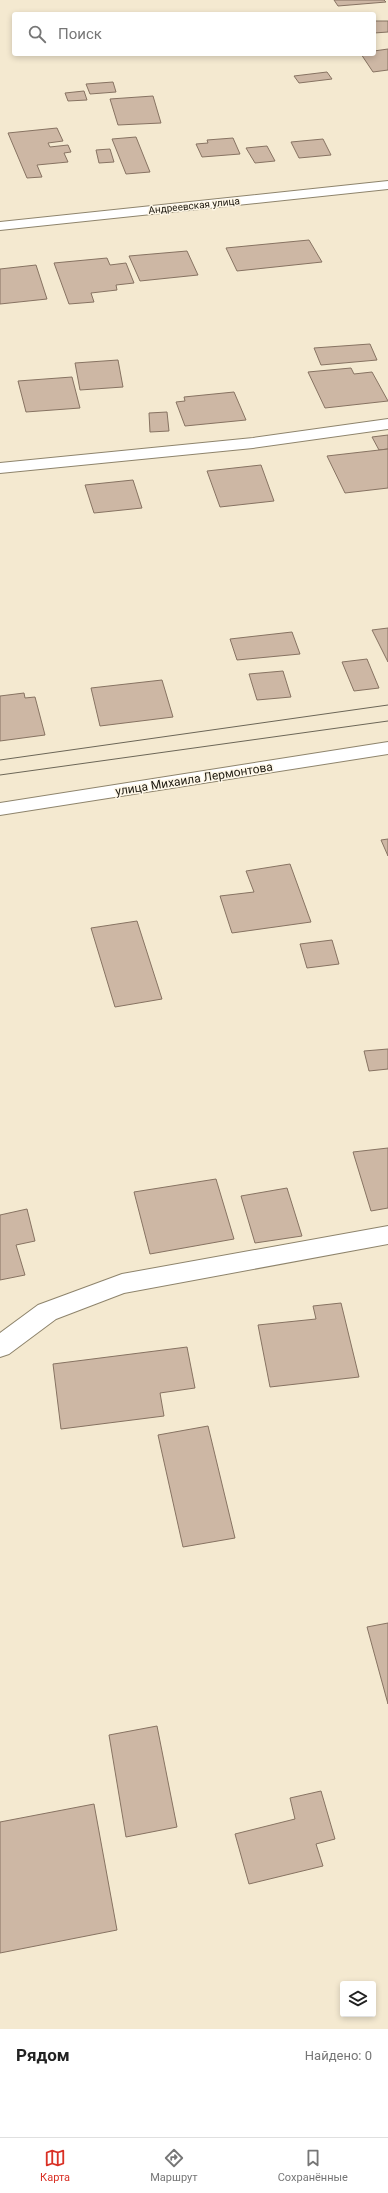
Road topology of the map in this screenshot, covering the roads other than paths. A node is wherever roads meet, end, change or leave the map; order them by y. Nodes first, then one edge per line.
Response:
1 (388, 184) edge
2 (0, 226) edge
3 (388, 424) edge
4 (0, 468) edge
5 (388, 748) edge
6 (0, 809) edge
7 (388, 1235) edge
8 (0, 1348) edge

1 - 2 street, Андреевская улица
3 - 4 street
5 - 6 street, улица Михаила Лермонтова
7 - 8 street

